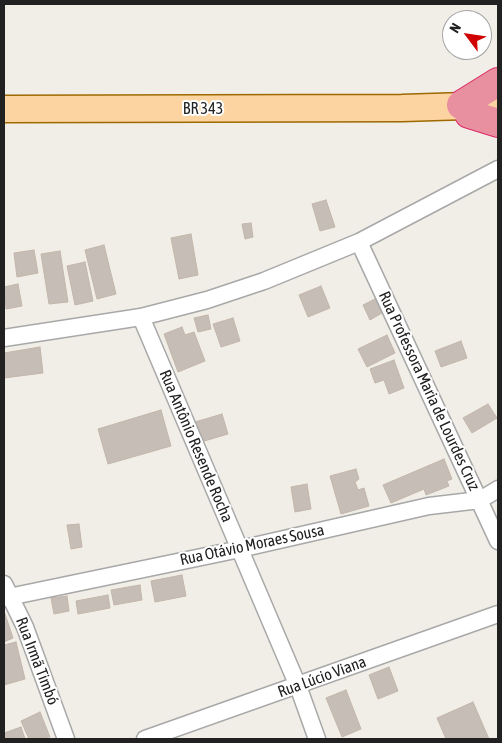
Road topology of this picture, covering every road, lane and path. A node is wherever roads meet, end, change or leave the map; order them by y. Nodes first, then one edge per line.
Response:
1 (498, 82) edge
2 (498, 105) edge
3 (4, 109) edge
4 (465, 110) junction
5 (498, 116) edge
6 (498, 123) edge
7 (498, 169) edge
8 (359, 242) junction
9 (141, 317) junction
10 (4, 338) edge
11 (498, 489) edge
12 (480, 500) junction
13 (498, 541) edge
14 (240, 549) junction
15 (6, 593) edge
16 (498, 614) edge
17 (298, 686) junction
18 (150, 738) edge
19 (66, 739) edge
20 (317, 739) edge

1 - 4 highway
2 - 4 main road
3 - 4 main road, BR 343
4 - 5 main road
4 - 6 highway
7 - 8 street
8 - 9 street
8 - 12 street, Rua Professora Maria de Lourdes Cruz
9 - 10 street
9 - 14 street, Rua Antônio Resende Rocha
11 - 12 street, Rua Otávio Moraes Sousa
12 - 13 street, Rua Professora Maria de Lourdes Cruz
12 - 14 street, Rua Otávio Moraes Sousa
14 - 15 street, Rua Otávio Moraes Sousa
14 - 17 street, Rua Antônio Resende Rocha
15 - 19 street, Rua Irmã Timbó
16 - 17 street, Rua Lúcio Viana
17 - 18 street, Rua Lúcio Viana
17 - 20 street, Rua Antônio Resende Rocha

